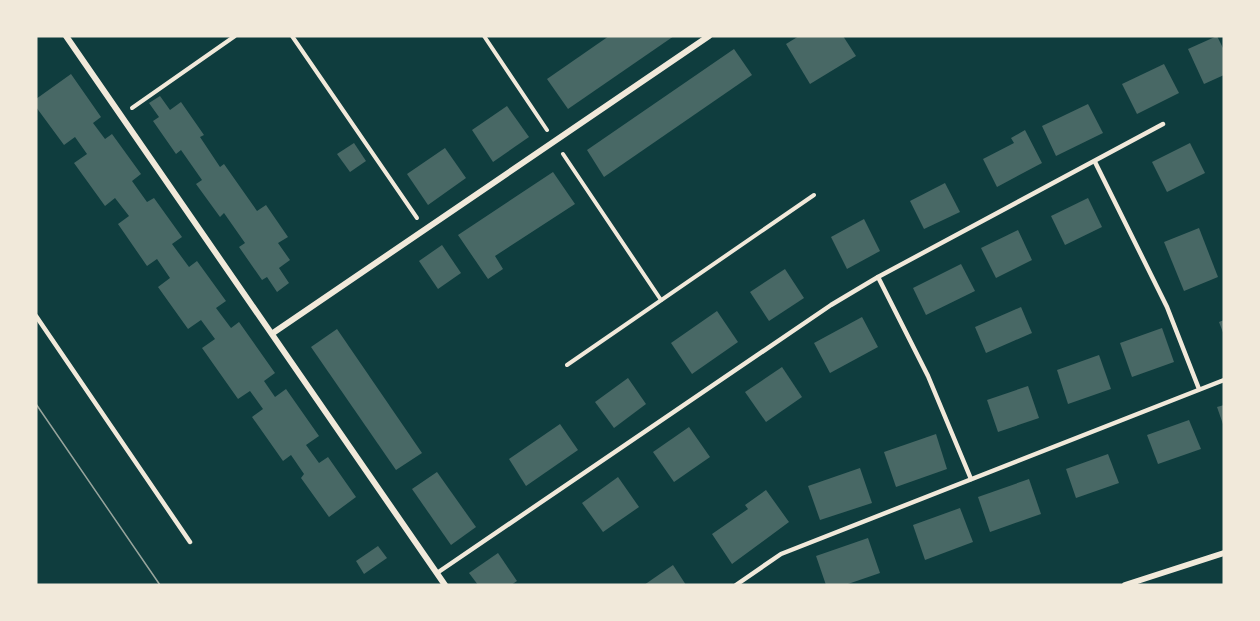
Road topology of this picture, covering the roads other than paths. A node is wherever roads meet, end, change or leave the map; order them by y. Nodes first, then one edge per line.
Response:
1 (66, 36) edge
2 (709, 36) edge
3 (1163, 124) dead end
4 (1095, 162) junction
5 (878, 278) junction
6 (36, 316) edge
7 (273, 333) junction
8 (1224, 380) edge
9 (1199, 389) junction
10 (971, 479) junction
11 (190, 542) dead end
12 (1224, 553) edge
13 (437, 573) junction
14 (1146, 582) edge
15 (445, 585) edge
16 (736, 585) edge
17 (1125, 585) edge

1 - 7 street
2 - 7 street
3 - 4 lane
4 - 5 lane
4 - 9 lane
5 - 10 lane
5 - 13 lane
6 - 11 lane
7 - 13 street
8 - 9 lane
9 - 10 lane
10 - 16 lane
12 - 14 street
13 - 15 street
14 - 17 street

